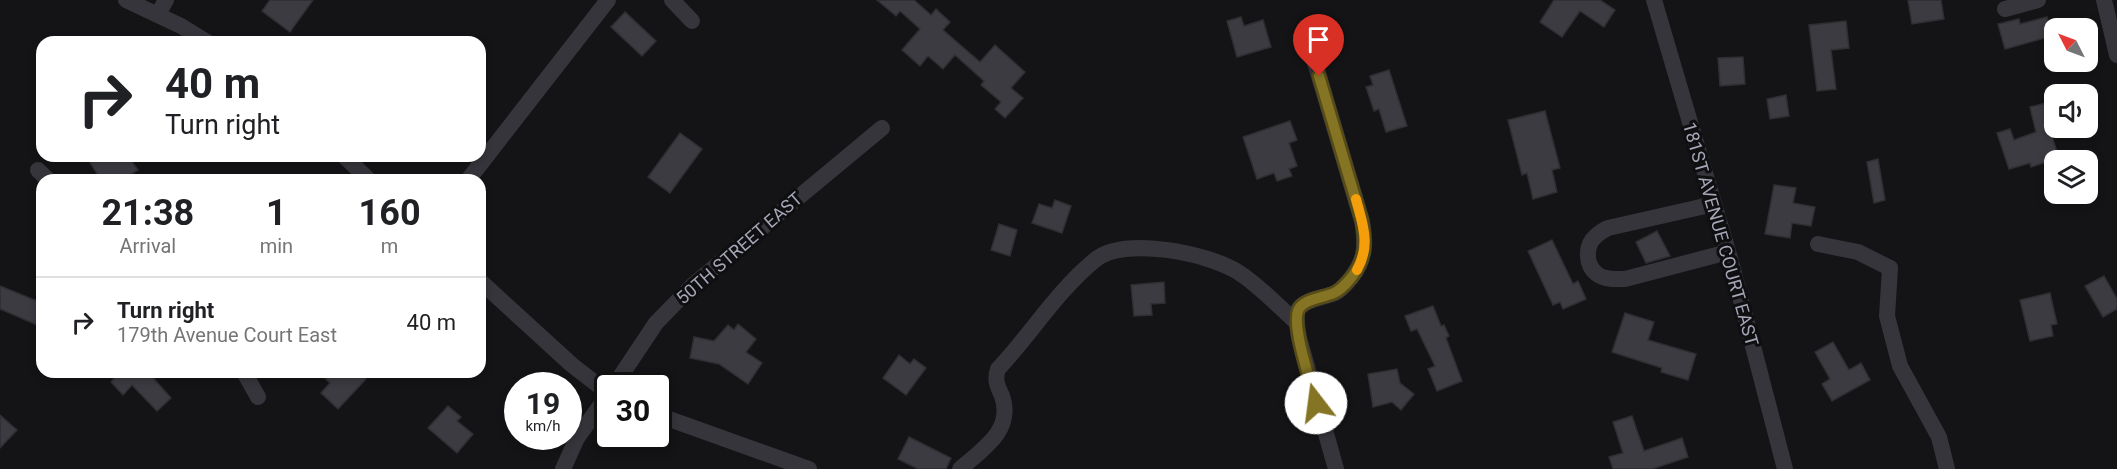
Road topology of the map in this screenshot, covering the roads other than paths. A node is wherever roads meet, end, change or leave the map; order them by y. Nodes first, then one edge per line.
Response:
1 (126, 0) edge
2 (608, 0) edge
3 (672, 0) edge
4 (1654, 0) edge
5 (2038, 0) edge
6 (2104, 0) edge
7 (162, 7) edge
8 (2005, 9) dead end
9 (692, 21) dead end
10 (199, 36) edge
11 (2117, 55) edge
12 (1313, 56) dead end
13 (882, 128) dead end
14 (486, 157) edge
15 (350, 162) edge
16 (482, 162) edge
17 (363, 174) edge
18 (473, 174) edge
19 (1714, 204) junction
20 (1818, 244) dead end
21 (1728, 252) junction
22 (486, 286) edge
23 (1297, 323) junction
24 (624, 372) edge
25 (247, 378) edge
26 (594, 383) edge
27 (258, 397) dead end
28 (594, 414) edge
29 (672, 420) edge
30 (563, 469) edge
31 (810, 469) edge
32 (960, 469) edge
33 (1336, 469) edge
34 (1785, 469) edge
35 (1947, 469) edge

1 - 7 street
2 - 14 street
3 - 9 street
4 - 19 street, 181ST AVENUE COURT EAST
5 - 8 street
6 - 11 street
7 - 10 street
12 - 23 street
13 - 24 street, 50TH STREET EAST
15 - 17 street
16 - 18 street
19 - 21 street, 181ST AVENUE COURT EAST
19 - 21 street
20 - 35 street
21 - 34 street, 181ST AVENUE COURT EAST
22 - 26 street
23 - 32 street
23 - 33 street
25 - 27 street
28 - 30 street
29 - 31 street

